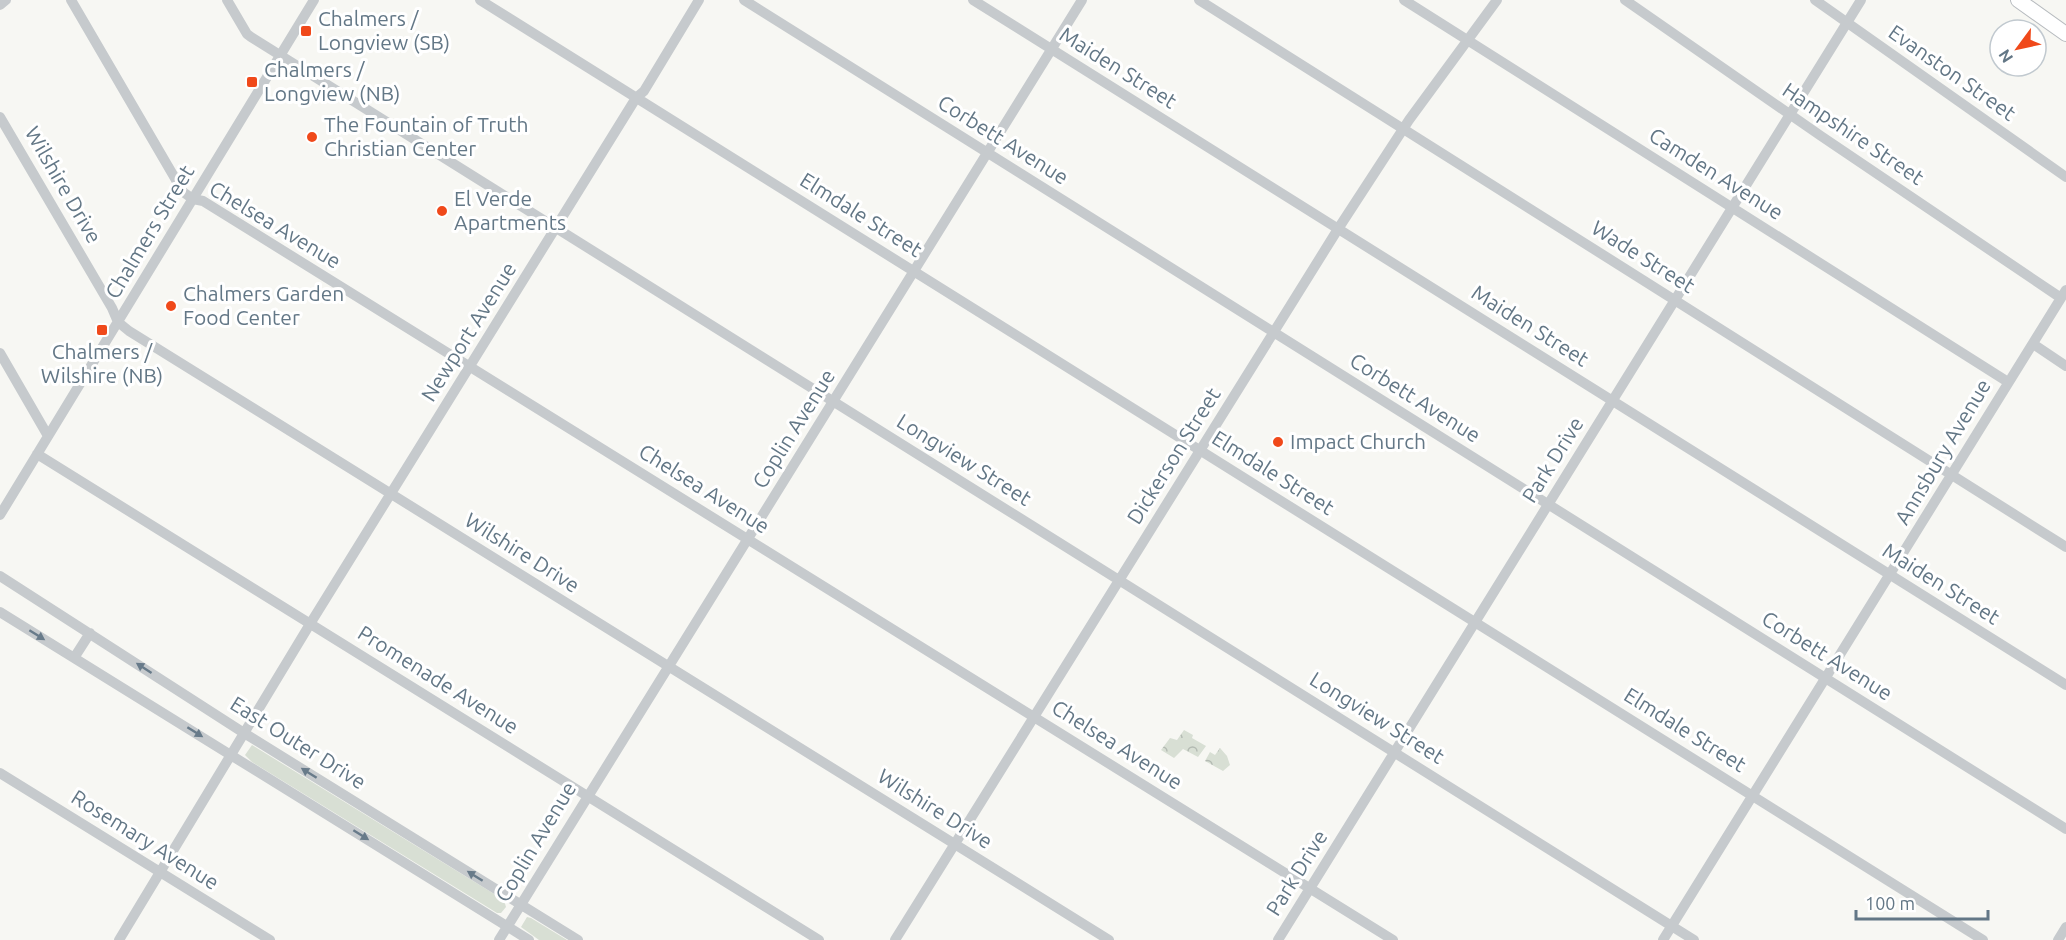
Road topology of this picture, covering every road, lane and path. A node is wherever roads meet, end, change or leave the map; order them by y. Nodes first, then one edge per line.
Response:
1 (6, 0) edge
2 (71, 0) edge
3 (227, 0) edge
4 (314, 0) edge
5 (480, 0) edge
6 (699, 0) edge
7 (744, 0) edge
8 (973, 0) edge
9 (1082, 0) edge
10 (1198, 0) edge
11 (1404, 0) edge
12 (1497, 0) edge
13 (1626, 0) edge
14 (1815, 0) edge
15 (1861, 0) edge
16 (2018, 0) edge
17 (0, 5) edge
18 (1847, 22) junction
19 (2066, 34) edge
20 (1467, 40) junction
21 (1052, 50) junction
22 (281, 55) junction
23 (636, 98) junction
24 (1790, 115) junction
25 (0, 117) edge
26 (1403, 129) junction
27 (988, 153) junction
28 (2066, 177) edge
29 (193, 199) junction
30 (1732, 207) junction
31 (557, 228) junction
32 (1338, 229) junction
33 (915, 272) junction
34 (2064, 294) edge
35 (1675, 300) junction
36 (118, 322) junction
37 (1273, 333) junction
38 (2033, 344) junction
39 (0, 353) edge
40 (2066, 366) edge
41 (470, 368) junction
42 (2008, 382) junction
43 (1612, 401) junction
44 (834, 402) junction
45 (48, 436) junction
46 (1200, 450) junction
47 (37, 454) junction
48 (1952, 475) junction
49 (391, 494) junction
50 (1549, 505) junction
51 (0, 515) edge
52 (748, 539) junction
53 (2066, 547) edge
54 (1890, 575) junction
55 (0, 578) edge
56 (1120, 579) junction
57 (0, 612) edge
58 (1476, 623) junction
59 (310, 624) junction
60 (90, 633) junction
61 (74, 658) junction
62 (668, 667) junction
63 (1826, 678) junction
64 (2066, 685) edge
65 (1035, 717) junction
66 (244, 733) junction
67 (1395, 752) junction
68 (231, 755) junction
69 (0, 773) edge
70 (587, 796) junction
71 (1753, 796) junction
72 (2066, 829) edge
73 (955, 844) junction
74 (160, 872) junction
75 (1311, 889) junction
76 (521, 905) junction
77 (508, 926) junction
78 (1672, 926) junction
79 (2066, 927) edge
80 (119, 940) edge
81 (270, 940) edge
82 (499, 940) edge
83 (530, 940) edge
84 (578, 940) edge
85 (819, 940) edge
86 (895, 940) edge
87 (1109, 940) edge
88 (1278, 940) edge
89 (1393, 940) edge
90 (1663, 940) edge
91 (1695, 940) edge
92 (1983, 940) edge
93 (2058, 940) edge

1 - 17 street
2 - 29 street, Chelsea Avenue
3 - 22 street, Longview Street
4 - 22 street, Chalmers Street
5 - 23 street, Elmdale Street
6 - 23 street, Newport Avenue
7 - 27 street, Corbett Avenue
8 - 21 street, Maiden Street
9 - 21 street, Coplin Avenue
10 - 26 street, Wade Street
11 - 20 street, Camden Avenue
12 - 20 street, Dickerson Street
13 - 24 street, Hampshire Street
14 - 18 street, Evanston Street
15 - 18 street, Park Drive
16 - 19 main road
18 - 24 street, Park Drive
18 - 28 street, Evanston Street
20 - 26 street, Dickerson Street
20 - 30 street, Camden Avenue
21 - 27 street, Coplin Avenue
21 - 32 street, Maiden Street
22 - 29 street, Chalmers Street
22 - 31 street, Longview Street
23 - 31 street, Newport Avenue
23 - 33 street, Elmdale Street
24 - 30 street, Park Drive
24 - 34 street, Hampshire Street
25 - 36 street, Wilshire Drive
26 - 32 street, Dickerson Street
26 - 35 street, Wade Street
27 - 33 street, Coplin Avenue
27 - 37 street, Corbett Avenue
29 - 36 street, Chalmers Street
29 - 41 street, Chelsea Avenue
30 - 35 street, Park Drive
30 - 42 street, Camden Avenue
31 - 41 street, Newport Avenue
31 - 44 street, Longview Street
32 - 37 street, Dickerson Street
32 - 43 street, Maiden Street
33 - 44 street, Coplin Avenue
33 - 46 street, Elmdale Street
34 - 38 street, Annsbury Avenue
35 - 43 street, Park Drive
35 - 48 street, Wade Street
36 - 45 street, Chalmers Street
36 - 49 street, Wilshire Drive
37 - 46 street, Dickerson Street
37 - 50 street, Corbett Avenue
38 - 40 street
38 - 42 street, Annsbury Avenue
39 - 45 street
41 - 49 street, Newport Avenue
41 - 52 street, Chelsea Avenue
42 - 48 street, Annsbury Avenue
43 - 50 street, Park Drive
43 - 54 street, Maiden Street
44 - 52 street, Coplin Avenue
44 - 56 street, Longview Street
45 - 47 street, Chalmers Street
46 - 56 street, Dickerson Street
46 - 58 street, Elmdale Street
47 - 51 street, Chalmers Street
47 - 59 street, Promenade Avenue
48 - 53 street, Wade Street
48 - 54 street, Annsbury Avenue
49 - 59 street, Newport Avenue
49 - 62 street, Wilshire Drive
50 - 58 street, Park Drive
50 - 63 street, Corbett Avenue
52 - 62 street, Coplin Avenue
52 - 65 street, Chelsea Avenue
54 - 63 street, Annsbury Avenue
54 - 64 street, Maiden Street
55 - 60 street, East Outer Drive
56 - 65 street, Dickerson Street
56 - 67 street, Longview Street
57 -> 61 street
58 - 67 street, Park Drive
58 - 71 street, Elmdale Street
59 - 66 street, Newport Avenue
59 - 70 street, Promenade Avenue
60 - 61 street
66 -> 60 street, East Outer Drive
61 -> 68 street
62 - 70 street, Coplin Avenue
62 - 73 street, Wilshire Drive
63 - 71 street, Annsbury Avenue
63 - 72 street, Corbett Avenue
65 - 73 street, Dickerson Street
65 - 75 street, Chelsea Avenue
66 - 68 street, Newport Avenue
76 -> 66 street, East Outer Drive
67 - 75 street, Park Drive
67 - 78 street, Longview Street
68 - 74 street
68 -> 77 street
69 - 74 street, Rosemary Avenue
70 - 76 street, Coplin Avenue
70 - 85 street, Promenade Avenue
71 - 78 street, Annsbury Avenue
71 - 92 street, Elmdale Street
73 - 86 street, Dickerson Street
73 - 87 street, Wilshire Drive
74 - 80 street
74 - 81 street, Rosemary Avenue
75 - 88 street, Park Drive
75 - 89 street, Chelsea Avenue
76 - 77 street, Coplin Avenue
76 - 84 street, East Outer Drive
77 - 82 street, Coplin Avenue
77 - 83 street
78 - 90 street, Annsbury Avenue
78 - 91 street, Longview Street
79 - 93 street

